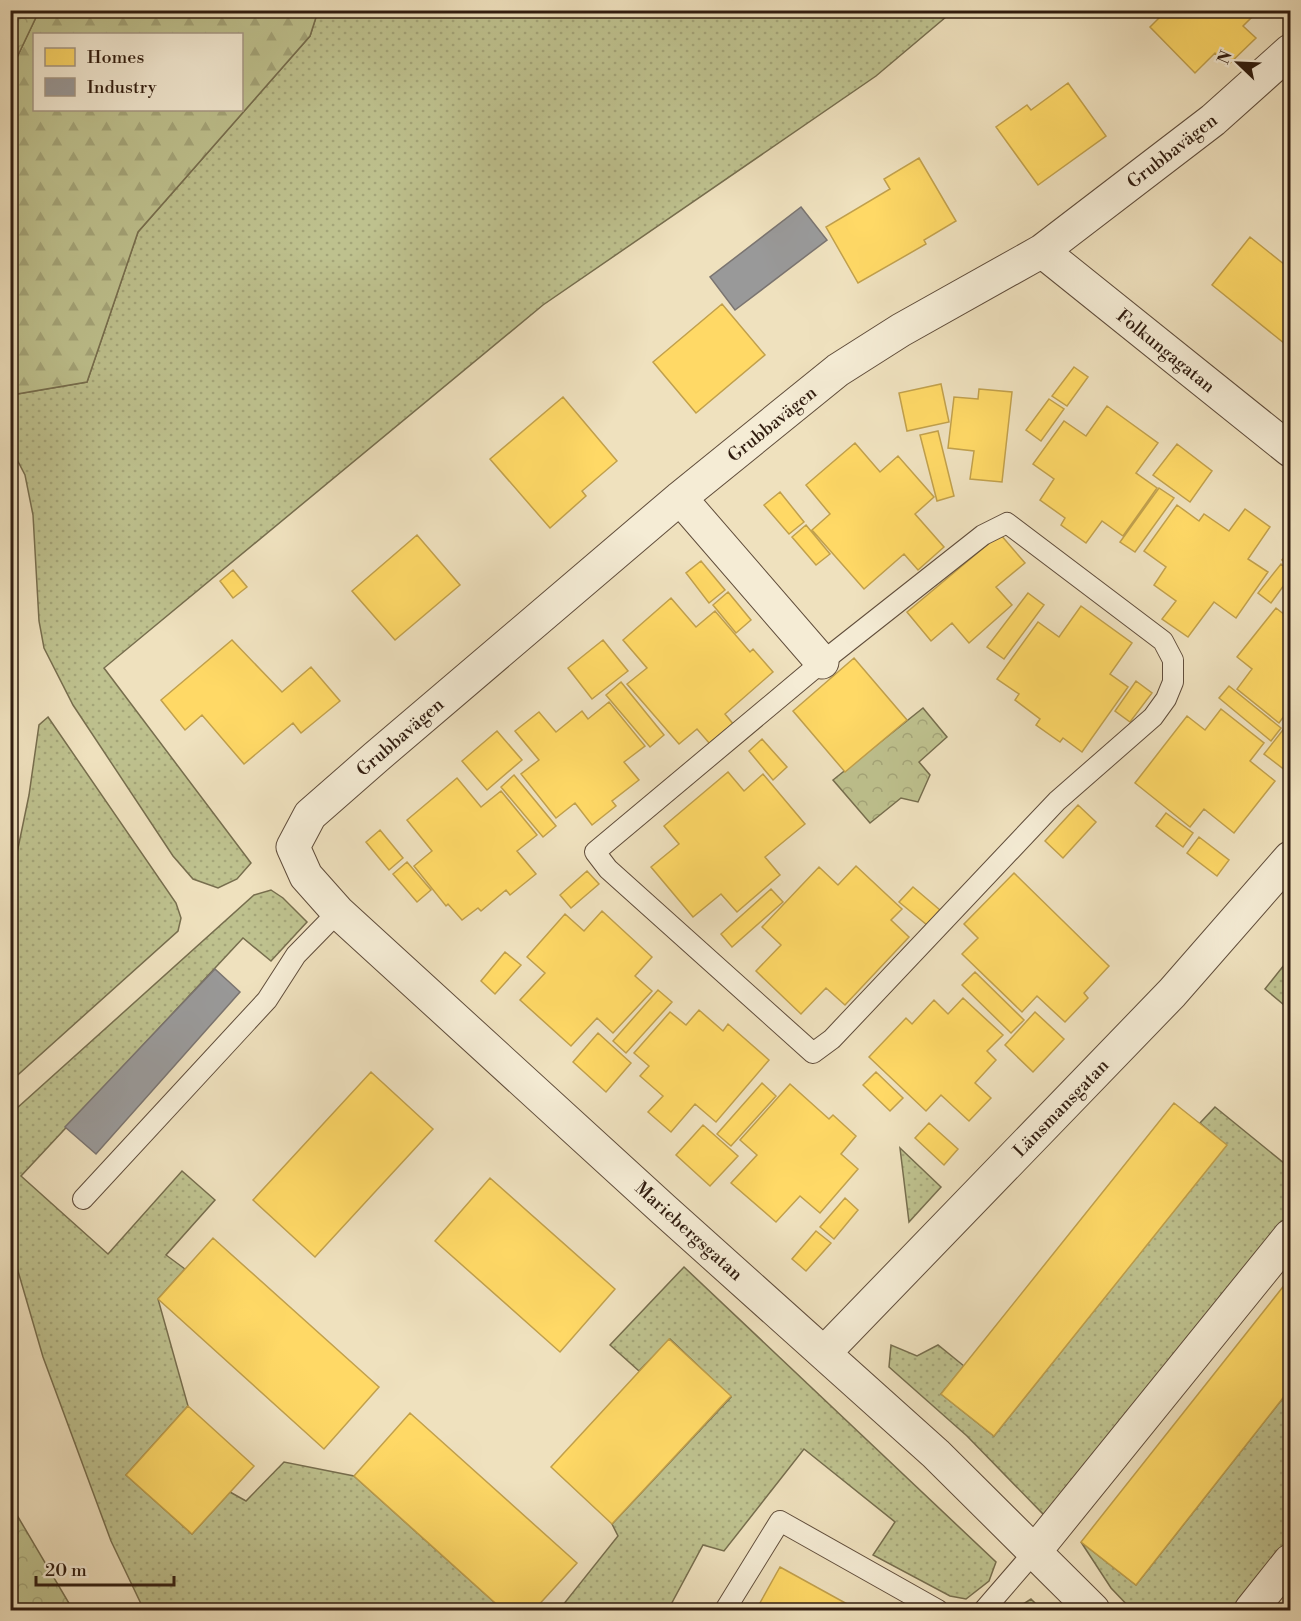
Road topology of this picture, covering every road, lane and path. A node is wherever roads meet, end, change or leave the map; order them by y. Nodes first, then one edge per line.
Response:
1 (1290, 51) edge
2 (1042, 252) junction
3 (1290, 450) edge
4 (680, 498) junction
5 (822, 662) junction
6 (293, 847) joint
7 (1290, 858) edge
8 (338, 912) junction
9 (83, 1199) dead end
10 (1290, 1236) edge
11 (825, 1352) junction
12 (1035, 1551) junction
13 (1290, 1561) edge
14 (725, 1611) edge
15 (938, 1611) edge
16 (984, 1611) edge
17 (1093, 1611) edge
18 (1251, 1611) edge

1 - 2 street, Grubbavägen
2 - 3 street, Folkungagatan
2 - 4 street, Grubbavägen
4 - 5 street
4 - 6 street, Grubbavägen
5 - 5 lane
6 - 8 street, Mariebergsgatan
7 - 11 street, Länsmansgatan
8 - 9 lane
8 - 11 street, Mariebergsgatan
10 - 12 street
11 - 12 street, Mariebergsgatan
12 - 16 lane
12 - 17 street, Mariebergsgatan
13 - 18 street
14 - 15 lane

